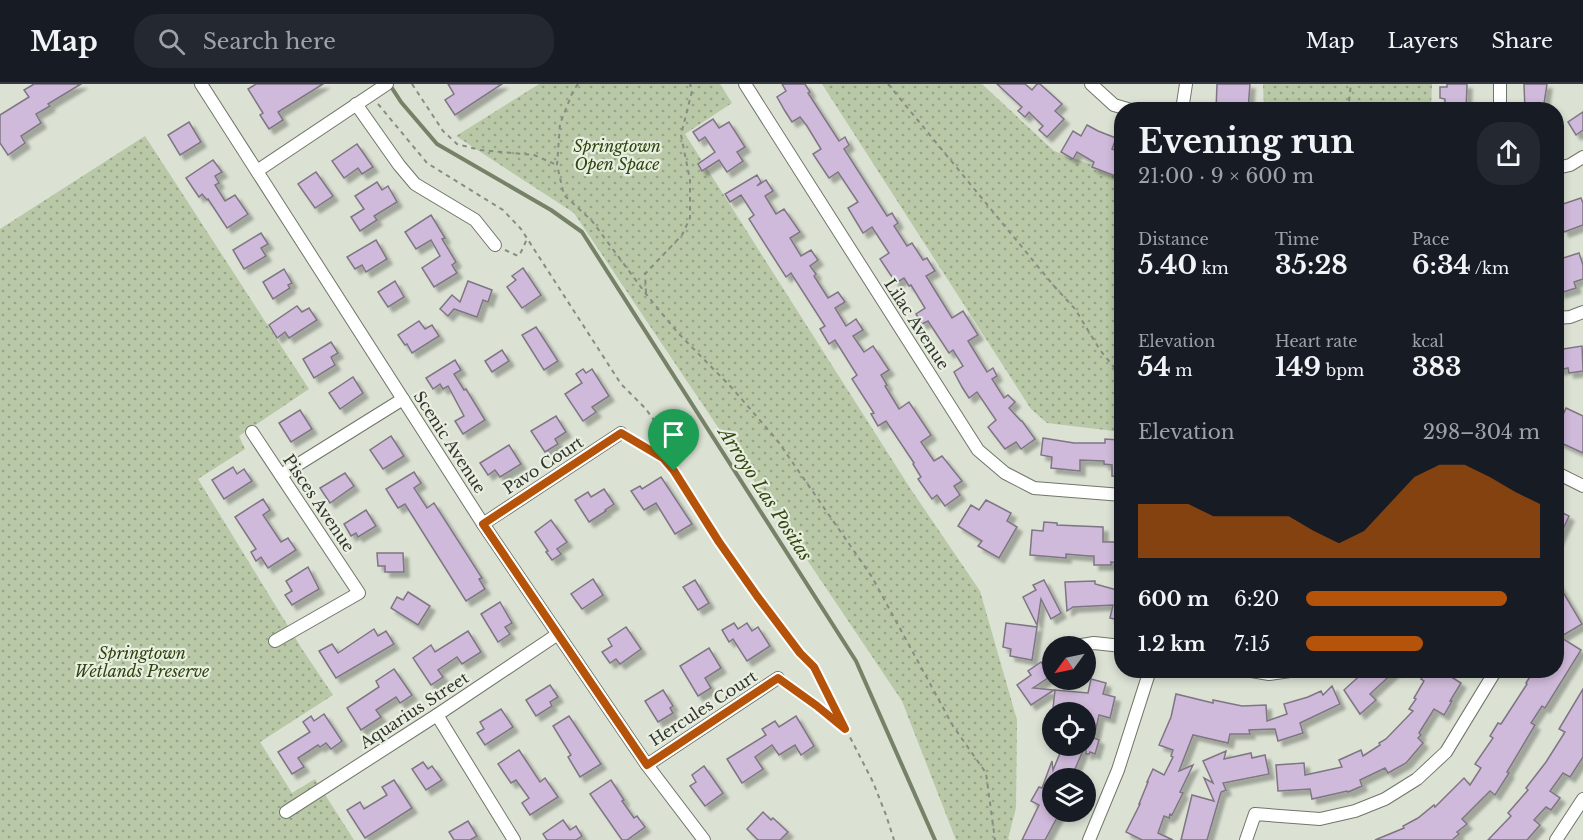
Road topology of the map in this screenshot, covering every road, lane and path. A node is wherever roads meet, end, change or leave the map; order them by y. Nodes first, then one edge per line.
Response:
1 (201, 84) edge
2 (412, 84) edge
3 (578, 84) edge
4 (690, 84) edge
5 (745, 84) edge
6 (888, 84) edge
7 (1091, 84) edge
8 (1186, 84) edge
9 (1351, 84) edge
10 (1500, 84) edge
11 (379, 89) edge
12 (1183, 102) edge
13 (1349, 102) edge
14 (1500, 102) edge
15 (356, 104) junction
16 (1114, 105) edge
17 (1583, 157) edge
18 (557, 165) junction
19 (1564, 166) edge
20 (257, 171) junction
21 (527, 238) junction
22 (495, 245) joint
23 (646, 294) junction
24 (1583, 312) edge
25 (1564, 317) edge
26 (1114, 367) edge
27 (403, 399) junction
28 (252, 432) dead end
29 (621, 433) joint
30 (674, 471) junction
31 (281, 475) junction
32 (1564, 476) edge
33 (1583, 486) edge
34 (1114, 494) edge
35 (483, 524) junction
36 (558, 634) junction
37 (275, 641) dead end
38 (1096, 643) edge
39 (1114, 645) edge
40 (778, 678) joint
41 (1147, 678) edge
42 (1491, 678) edge
43 (437, 715) junction
44 (845, 729) junction
45 (647, 765) junction
46 (1583, 799) edge
47 (286, 812) dead end
48 (514, 840) edge
49 (704, 840) edge
50 (894, 840) edge
51 (995, 840) edge
52 (1089, 840) edge
53 (1246, 840) edge
54 (1556, 840) edge

1 - 20 street, Scenic Avenue
2 - 18 path
3 - 18 path
4 - 23 path
5 - 34 street, Lilac Avenue
6 - 26 path
7 - 16 street
8 - 12 street
9 - 13 path
10 - 14 street
11 - 15 street
11 - 21 path
15 - 20 street
15 - 22 street
17 - 19 street
18 - 23 path
20 - 27 street, Scenic Avenue
21 - 22 path
21 - 30 path
23 - 51 path
24 - 25 street
27 - 31 street
27 - 35 street, Scenic Avenue
28 - 31 street, Pisces Avenue
29 - 30 path
29 - 35 street, Pavo Court
30 - 44 path
31 - 37 street, Pisces Avenue
32 - 33 street
35 - 36 street, Scenic Avenue
36 - 43 street, Aquarius Street
36 - 45 street, Scenic Avenue
38 - 39 street
40 - 44 path
40 - 45 street, Hercules Court
41 - 52 street
42 - 53 street
43 - 47 street, Aquarius Street
43 - 48 street
44 - 50 path
45 - 49 street, Scenic Avenue
46 - 54 street

